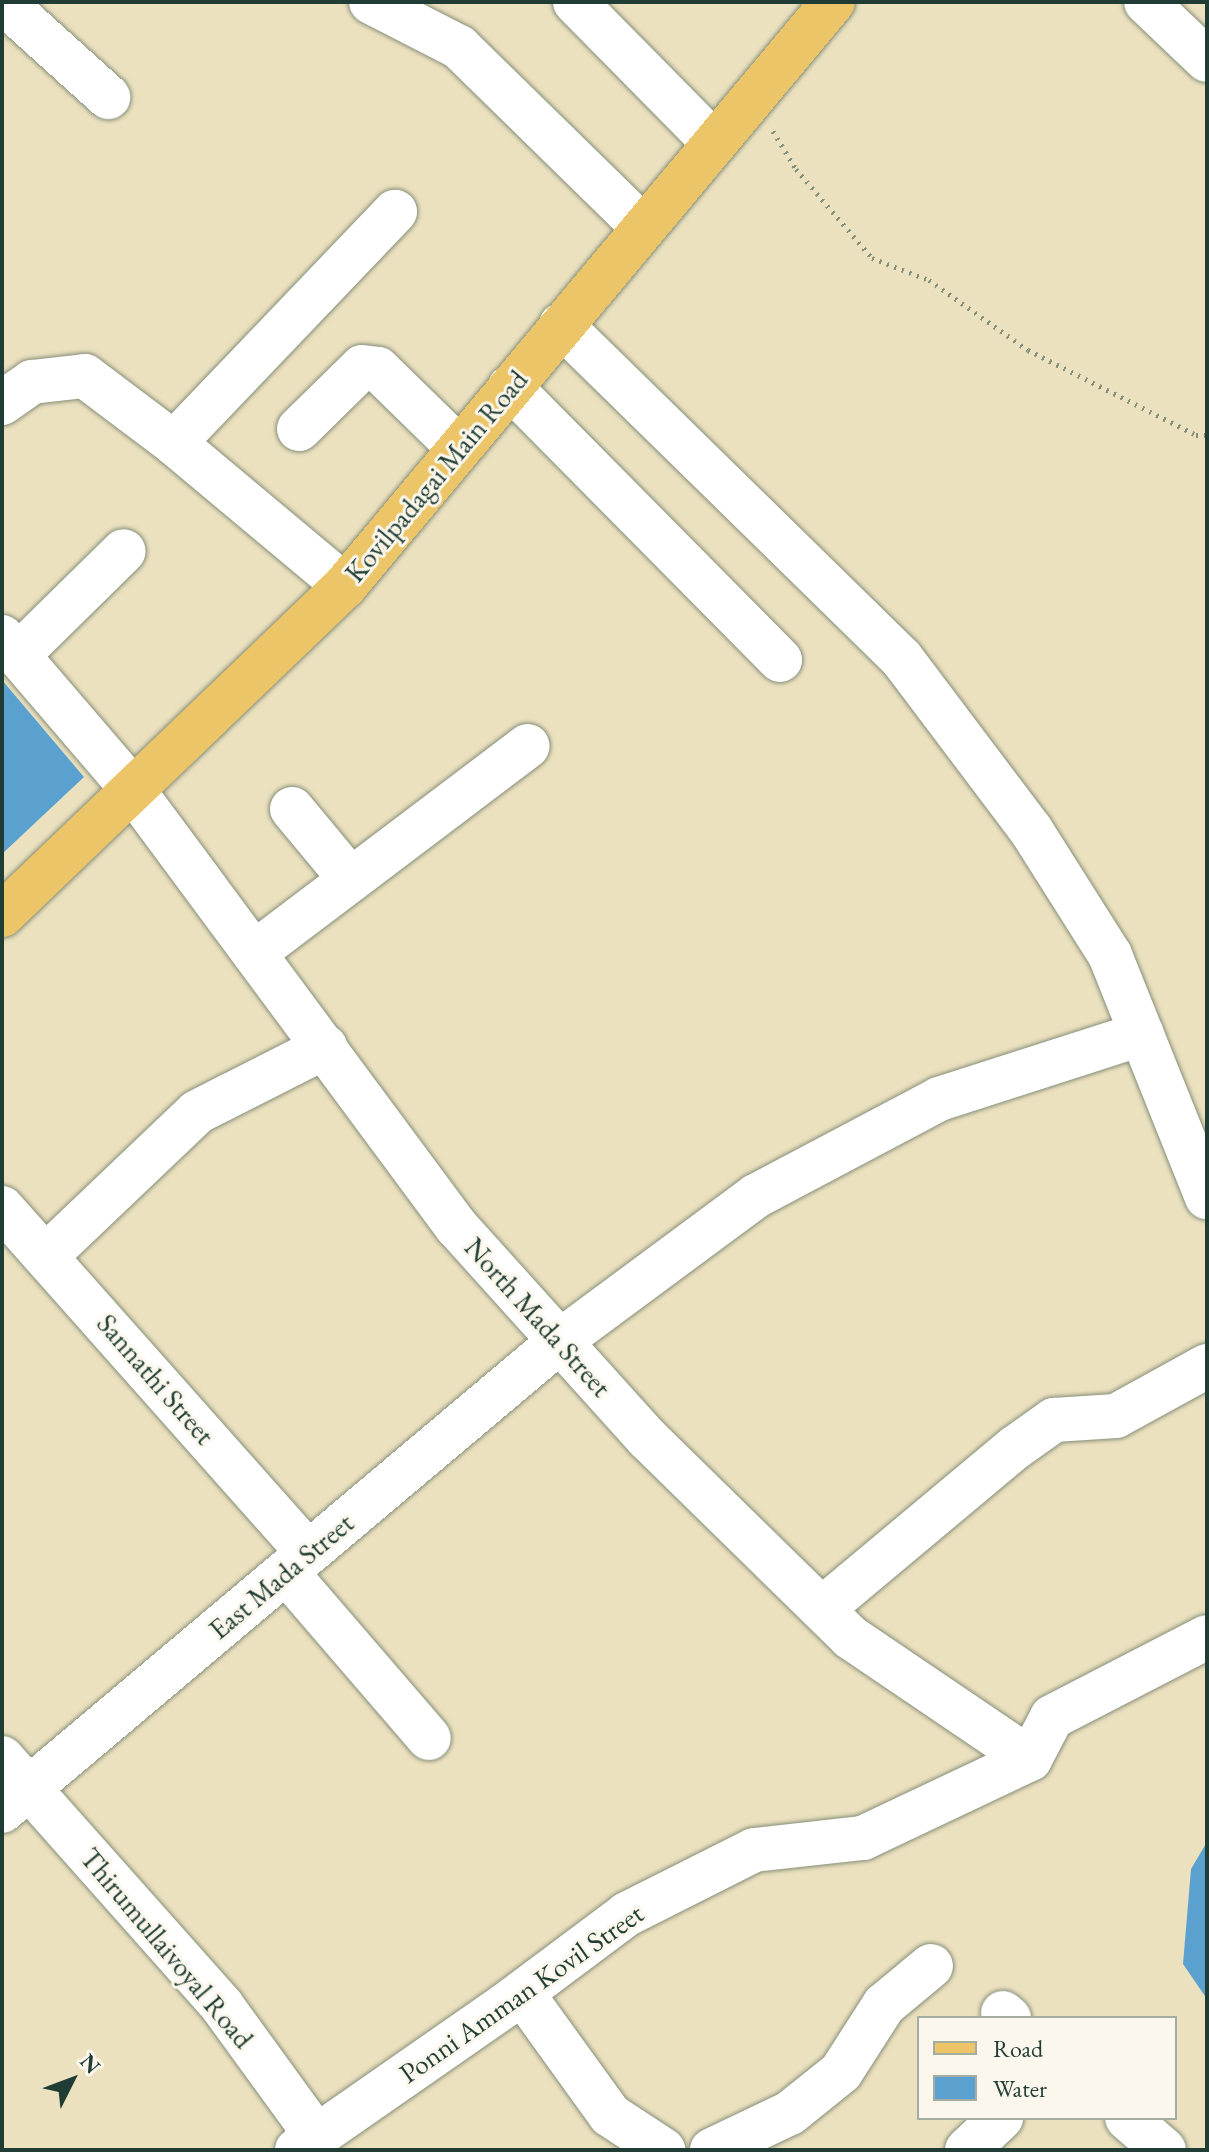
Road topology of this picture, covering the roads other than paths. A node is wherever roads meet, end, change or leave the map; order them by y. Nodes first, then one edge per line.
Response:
1 (3, 2) edge
2 (371, 2) edge
3 (575, 2) edge
4 (833, 2) edge
5 (1146, 2) edge
6 (1207, 60) edge
7 (108, 97) dead end
8 (714, 143) junction
9 (395, 212) dead end
10 (643, 227) junction
11 (561, 325) junction
12 (510, 387) junction
13 (2, 403) edge
14 (299, 429) dead end
15 (174, 443) junction
16 (459, 448) junction
17 (124, 551) dead end
18 (345, 586) junction
19 (10, 646) edge
20 (780, 660) dead end
21 (528, 746) dead end
22 (133, 790) junction
23 (292, 809) dead end
24 (351, 880) junction
25 (2, 915) edge
26 (254, 953) junction
27 (1142, 1034) junction
28 (325, 1047) junction
29 (1207, 1197) edge
30 (2, 1208) edge
31 (47, 1255) junction
32 (560, 1341) junction
33 (1207, 1366) edge
34 (297, 1562) junction
35 (822, 1609) junction
36 (1207, 1637) edge
37 (429, 1738) dead end
38 (1030, 1759) junction
39 (11, 1786) edge
40 (931, 1966) dead end
41 (522, 1993) junction
42 (999, 2120) edge
43 (1129, 2120) edge
44 (304, 2148) edge
45 (663, 2150) edge
46 (712, 2150) edge
47 (718, 2150) edge
48 (967, 2150) edge
49 (1164, 2150) edge

1 - 7 street
2 - 10 street
3 - 8 street
4 - 8 main road, Kovilpadagai Main Road
5 - 6 street
8 - 10 main road, Kovilpadagai Main Road
9 - 15 street
10 - 11 main road, Kovilpadagai Main Road
11 - 12 main road, Kovilpadagai Main Road
11 - 27 street
12 - 16 main road, Kovilpadagai Main Road
12 - 20 street
13 - 15 street
14 - 16 street
15 - 18 street
16 - 18 main road, Kovilpadagai Main Road
17 - 19 street
18 - 22 main road, Kovilpadagai Main Road
19 - 22 street, North Mada Street
21 - 24 street
22 - 25 main road, Kovilpadagai Main Road
22 - 26 street, North Mada Street
23 - 24 street
24 - 26 street
26 - 28 street, North Mada Street
27 - 29 street
27 - 32 street, East Mada Street
28 - 31 street
28 - 32 street, North Mada Street
30 - 31 street, Sannathi Street
31 - 34 street, Sannathi Street
32 - 34 street, East Mada Street
32 - 35 street, North Mada Street
33 - 35 street
34 - 37 street, Sannathi Street
34 - 39 street, East Mada Street
35 - 38 street, North Mada Street
36 - 38 street
38 - 41 street, Ponni Amman Kovil Street
39 - 44 street, Thirumullaivoyal Road
40 - 47 street
41 - 44 street, Ponni Amman Kovil Street
41 - 45 street
42 - 48 street
43 - 49 street
46 - 47 street

